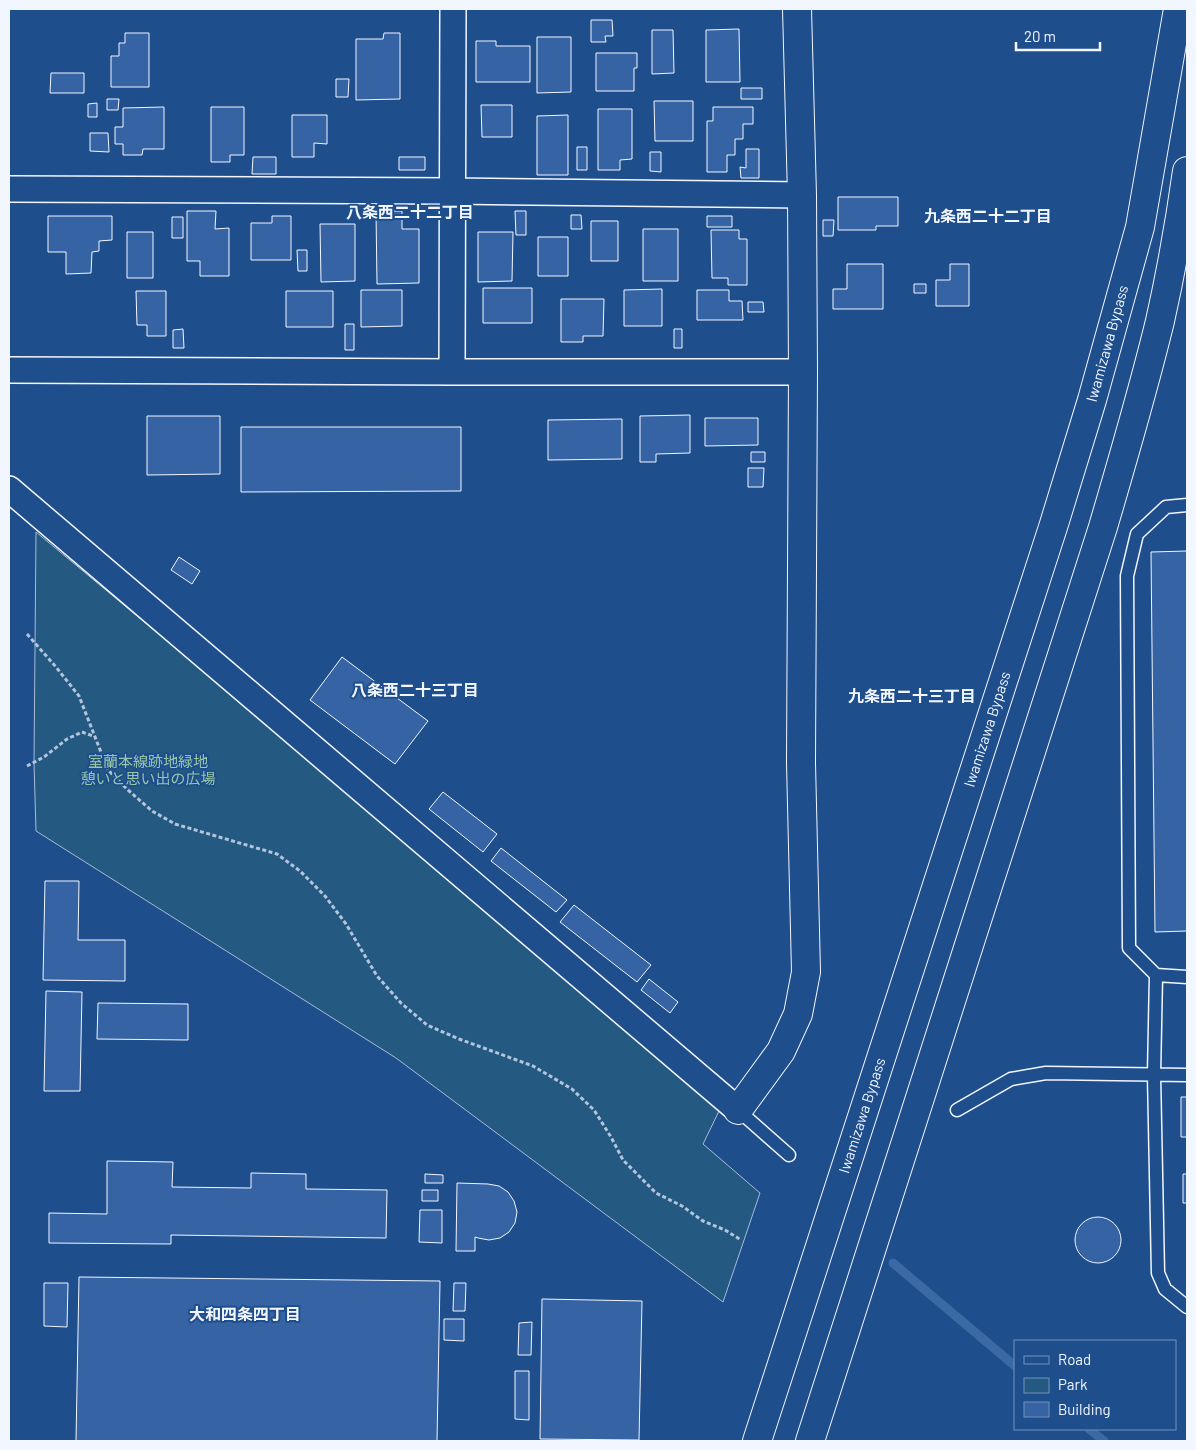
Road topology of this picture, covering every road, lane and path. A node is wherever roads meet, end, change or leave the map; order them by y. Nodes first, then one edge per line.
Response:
1 (453, 9) edge
2 (797, 9) edge
3 (1178, 9) edge
4 (1187, 171) edge
5 (9, 189) edge
6 (453, 191) junction
7 (802, 196) junction
8 (9, 370) edge
9 (452, 372) junction
10 (803, 372) junction
11 (9, 489) edge
12 (1187, 505) edge
13 (27, 634) dead end
14 (94, 737) junction
15 (27, 766) dead end
16 (1156, 976) junction
17 (1187, 977) edge
18 (1154, 1075) junction
19 (1187, 1076) edge
20 (738, 1110) junction
21 (957, 1110) dead end
22 (788, 1155) dead end
23 (741, 1240) dead end
24 (1187, 1307) edge
25 (757, 1441) edge
26 (810, 1441) edge

1 - 6 street
2 - 7 main road
3 - 25 main road, Iwamizawa Bypass
4 - 26 main road
5 - 6 street
6 - 7 street
6 - 9 street
7 - 10 main road
8 - 9 street
9 - 10 street
10 - 20 main road
11 - 20 street
12 - 16 lane
13 - 14 path
14 - 15 path
14 - 23 path
16 - 17 lane
16 - 18 lane
18 - 19 lane
18 - 21 lane
18 - 24 lane
20 - 22 lane

